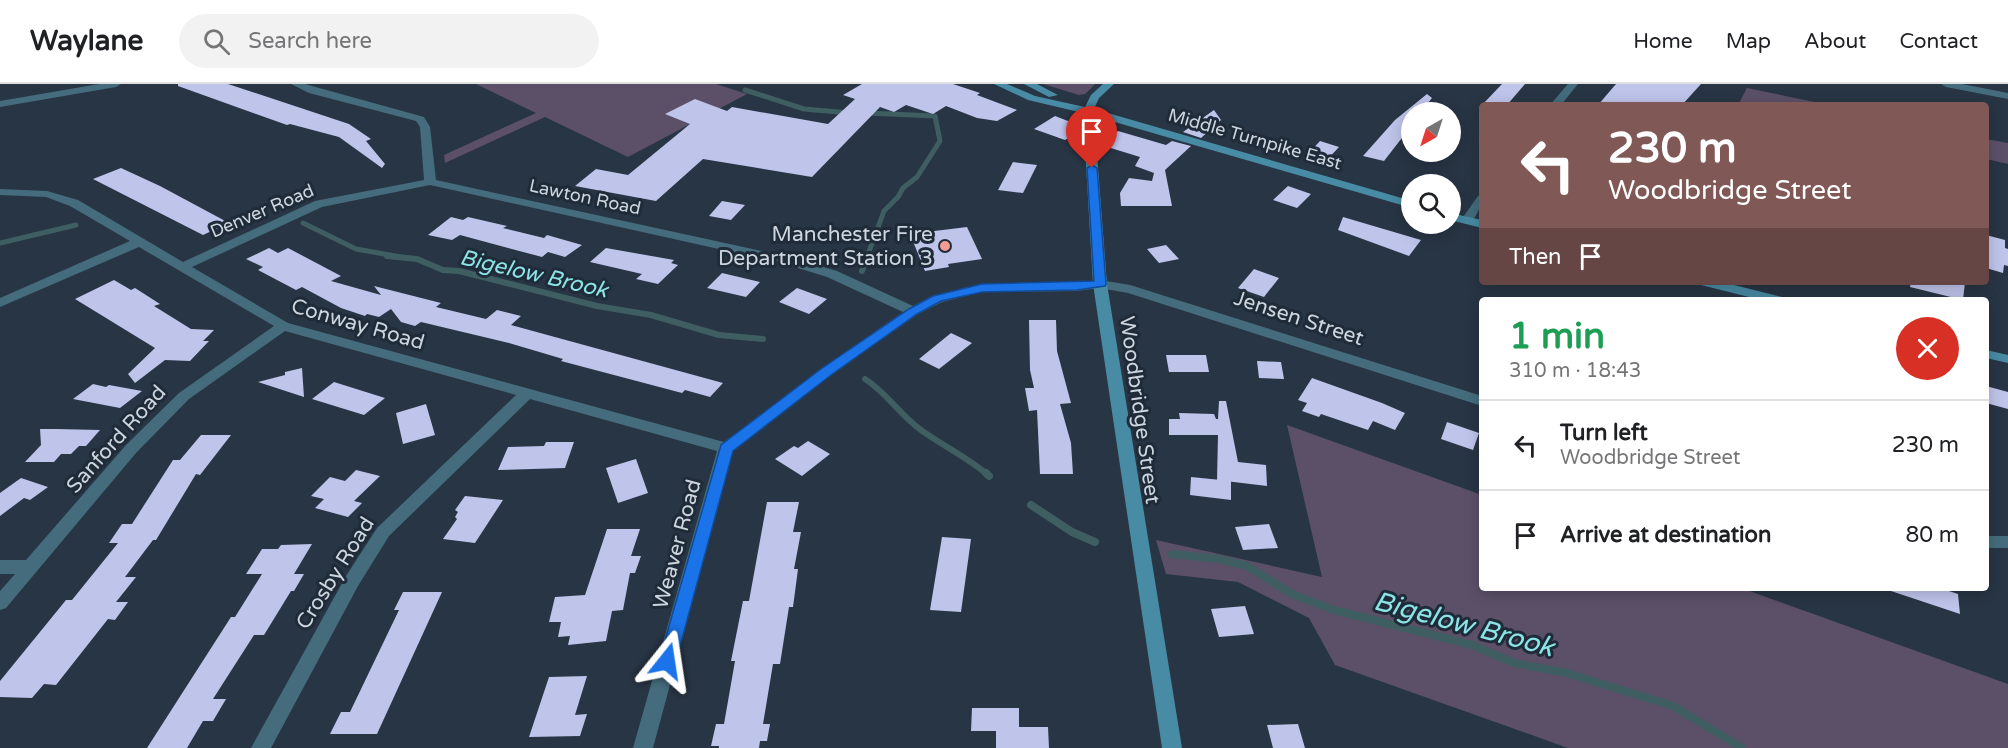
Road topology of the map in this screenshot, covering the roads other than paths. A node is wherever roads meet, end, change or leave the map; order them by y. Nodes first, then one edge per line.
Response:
1 (116, 84) edge
2 (296, 84) edge
3 (1029, 84) edge
4 (1109, 84) edge
5 (1573, 84) edge
6 (1946, 84) edge
7 (999, 85) edge
8 (2008, 96) edge
9 (1558, 102) edge
10 (0, 104) edge
11 (1088, 111) junction
12 (430, 182) junction
13 (0, 192) edge
14 (1401, 202) edge
15 (1479, 202) edge
16 (1461, 219) edge
17 (1467, 220) junction
18 (1479, 223) edge
19 (139, 242) junction
20 (181, 267) junction
21 (1100, 284) junction
22 (1718, 285) edge
23 (1765, 297) edge
24 (0, 303) edge
25 (913, 311) junction
26 (283, 326) junction
27 (1989, 355) edge
28 (2008, 359) edge
29 (527, 393) junction
30 (1479, 400) edge
31 (726, 448) junction
32 (1989, 542) edge
33 (2008, 542) edge
34 (0, 567) edge
35 (32, 567) junction
36 (0, 603) edge
37 (261, 748) edge
38 (644, 748) edge
39 (1172, 748) edge

1 - 10 street
2 - 12 street
3 - 11 main road, Middle Turnpike East
4 - 11 main road
5 - 9 street
6 - 8 street
7 - 11 main road, Middle Turnpike East
11 - 14 main road, Middle Turnpike East
11 - 21 main road, Woodbridge Street
12 - 20 street, Denver Road
12 - 25 street, Lawton Road
13 - 19 street, Conway Road
15 - 17 street
16 - 17 main road
17 - 18 main road
19 - 20 street, Conway Road
19 - 24 street
20 - 26 street, Conway Road
21 - 25 street
21 - 30 street, Jensen Street
21 - 39 main road, Woodbridge Street
22 - 23 main road
25 - 31 street
26 - 29 street, Conway Road
26 - 35 street, Sanford Road
27 - 28 main road
29 - 31 street, Conway Road
29 - 37 street, Crosby Road
31 - 38 street, Weaver Road
32 - 33 street
34 - 35 street
35 - 36 street, Sanford Road

